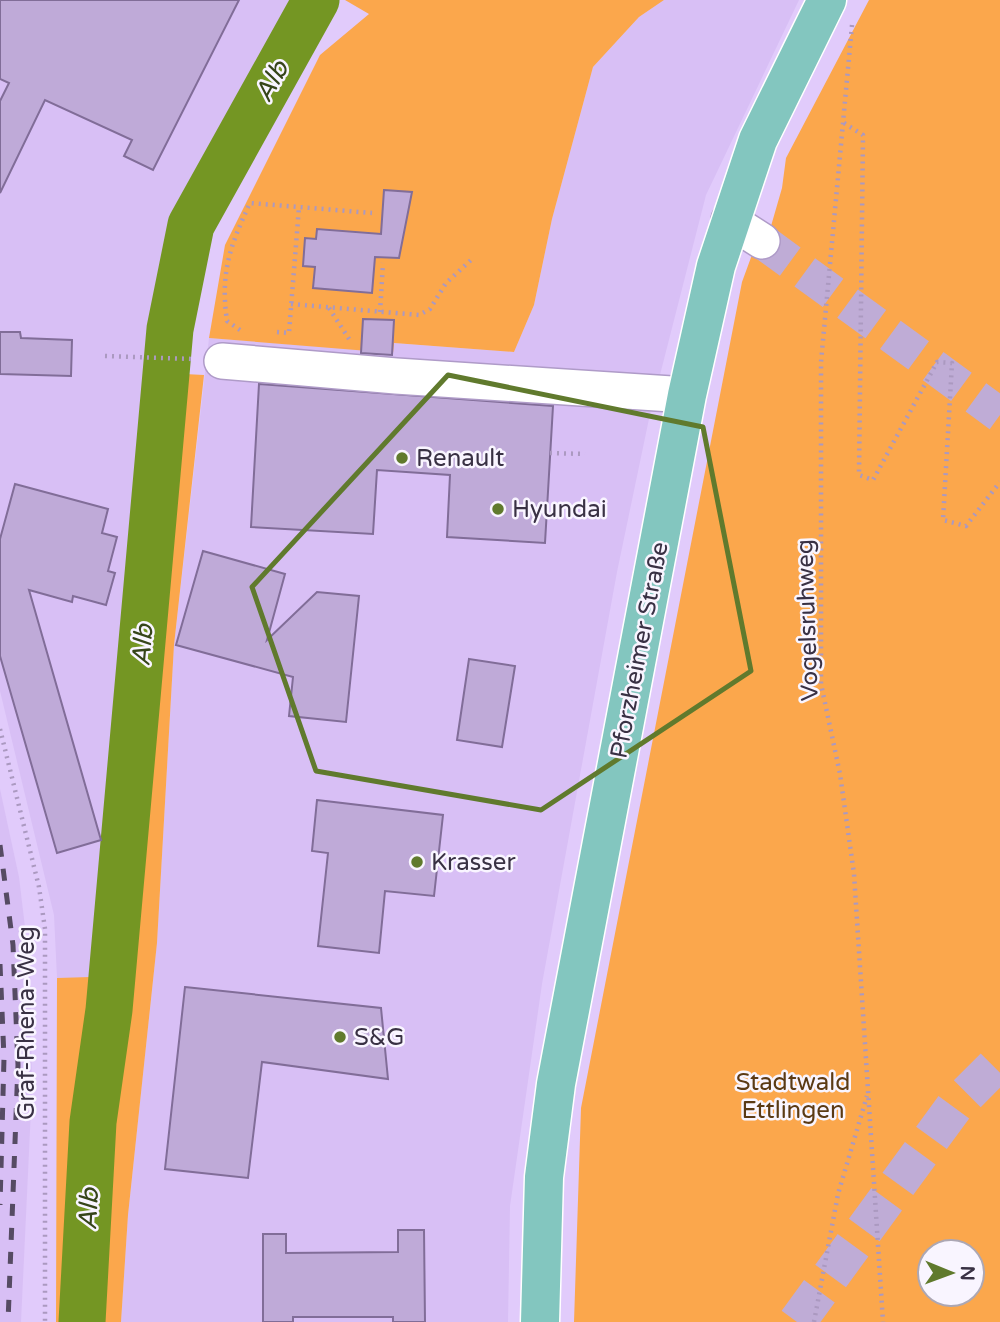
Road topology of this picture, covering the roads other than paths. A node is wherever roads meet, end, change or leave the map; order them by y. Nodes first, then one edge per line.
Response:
1 (840, 7) edge
2 (729, 220) junction
3 (762, 242) tunnel mouth
4 (222, 361) dead end
5 (687, 395) junction
6 (540, 1322) edge

1 - 2 main road, Pforzheimer Straße
2 - 3 lane
2 - 5 main road, Pforzheimer Straße
4 - 5 lane
5 - 6 main road, Pforzheimer Straße

